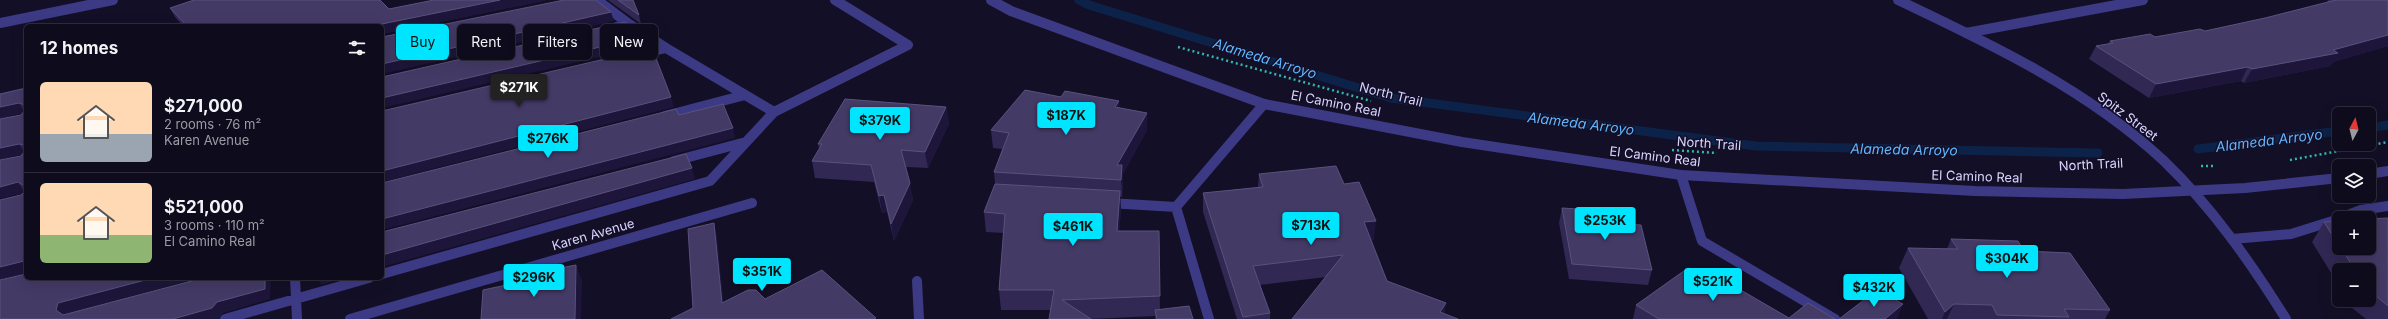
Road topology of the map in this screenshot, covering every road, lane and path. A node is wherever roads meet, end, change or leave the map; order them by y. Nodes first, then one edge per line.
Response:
1 (113, 0) edge
2 (597, 0) edge
3 (835, 0) edge
4 (991, 0) edge
5 (1898, 0) edge
6 (2143, 0) edge
7 (0, 23) edge
8 (629, 24) edge
9 (1966, 32) junction
10 (658, 43) edge
11 (1174, 46) dead end
12 (666, 48) junction
13 (658, 50) edge
14 (745, 96) junction
15 (1372, 101) dead end
16 (1264, 104) junction
17 (774, 112) junction
18 (652, 119) edge
19 (746, 142) junction
20 (2388, 142) edge
21 (1665, 149) dead end
22 (1721, 154) dead end
23 (2287, 160) dead end
24 (661, 164) edge
25 (2217, 166) dead end
26 (2170, 167) junction
27 (2388, 171) edge
28 (2376, 173) edge
29 (1681, 175) junction
30 (2332, 179) edge
31 (2190, 191) junction
32 (752, 203) dead end
33 (1099, 203) edge
34 (2388, 206) edge
35 (1176, 207) junction
36 (2358, 211) edge
37 (2332, 221) edge
38 (2232, 239) junction
39 (384, 273) edge
40 (295, 280) edge
41 (362, 280) edge
42 (916, 281) dead end
43 (295, 299) junction
44 (225, 319) edge
45 (297, 319) edge
46 (350, 319) edge
47 (919, 319) edge
48 (1209, 319) edge
49 (1835, 319) edge
50 (2286, 319) edge

1 - 7 street
2 - 8 street
3 - 17 street
4 - 16 street, El Camino Real
5 - 9 street, Spitz Street
6 - 9 street
9 - 26 street, Spitz Street
10 - 12 street
11 - 15 path, North Trail
12 - 13 street
12 - 14 street
14 - 17 street
14 - 18 street
16 - 29 street, El Camino Real
16 - 35 street
17 - 19 street
19 - 24 street
19 - 39 street
20 - 23 path
21 - 22 path, North Trail
25 - 26 path
26 - 31 street, Spitz Street
27 - 28 street
29 - 31 street, El Camino Real
29 - 49 street
30 - 31 street, El Camino Real
31 - 38 street, Spitz Street
32 - 46 street, Karen Avenue
33 - 35 street
34 - 36 street
35 - 48 street
37 - 38 street
38 - 50 street, Spitz Street
40 - 43 street
41 - 43 street
42 - 47 street
43 - 44 street
43 - 45 street

